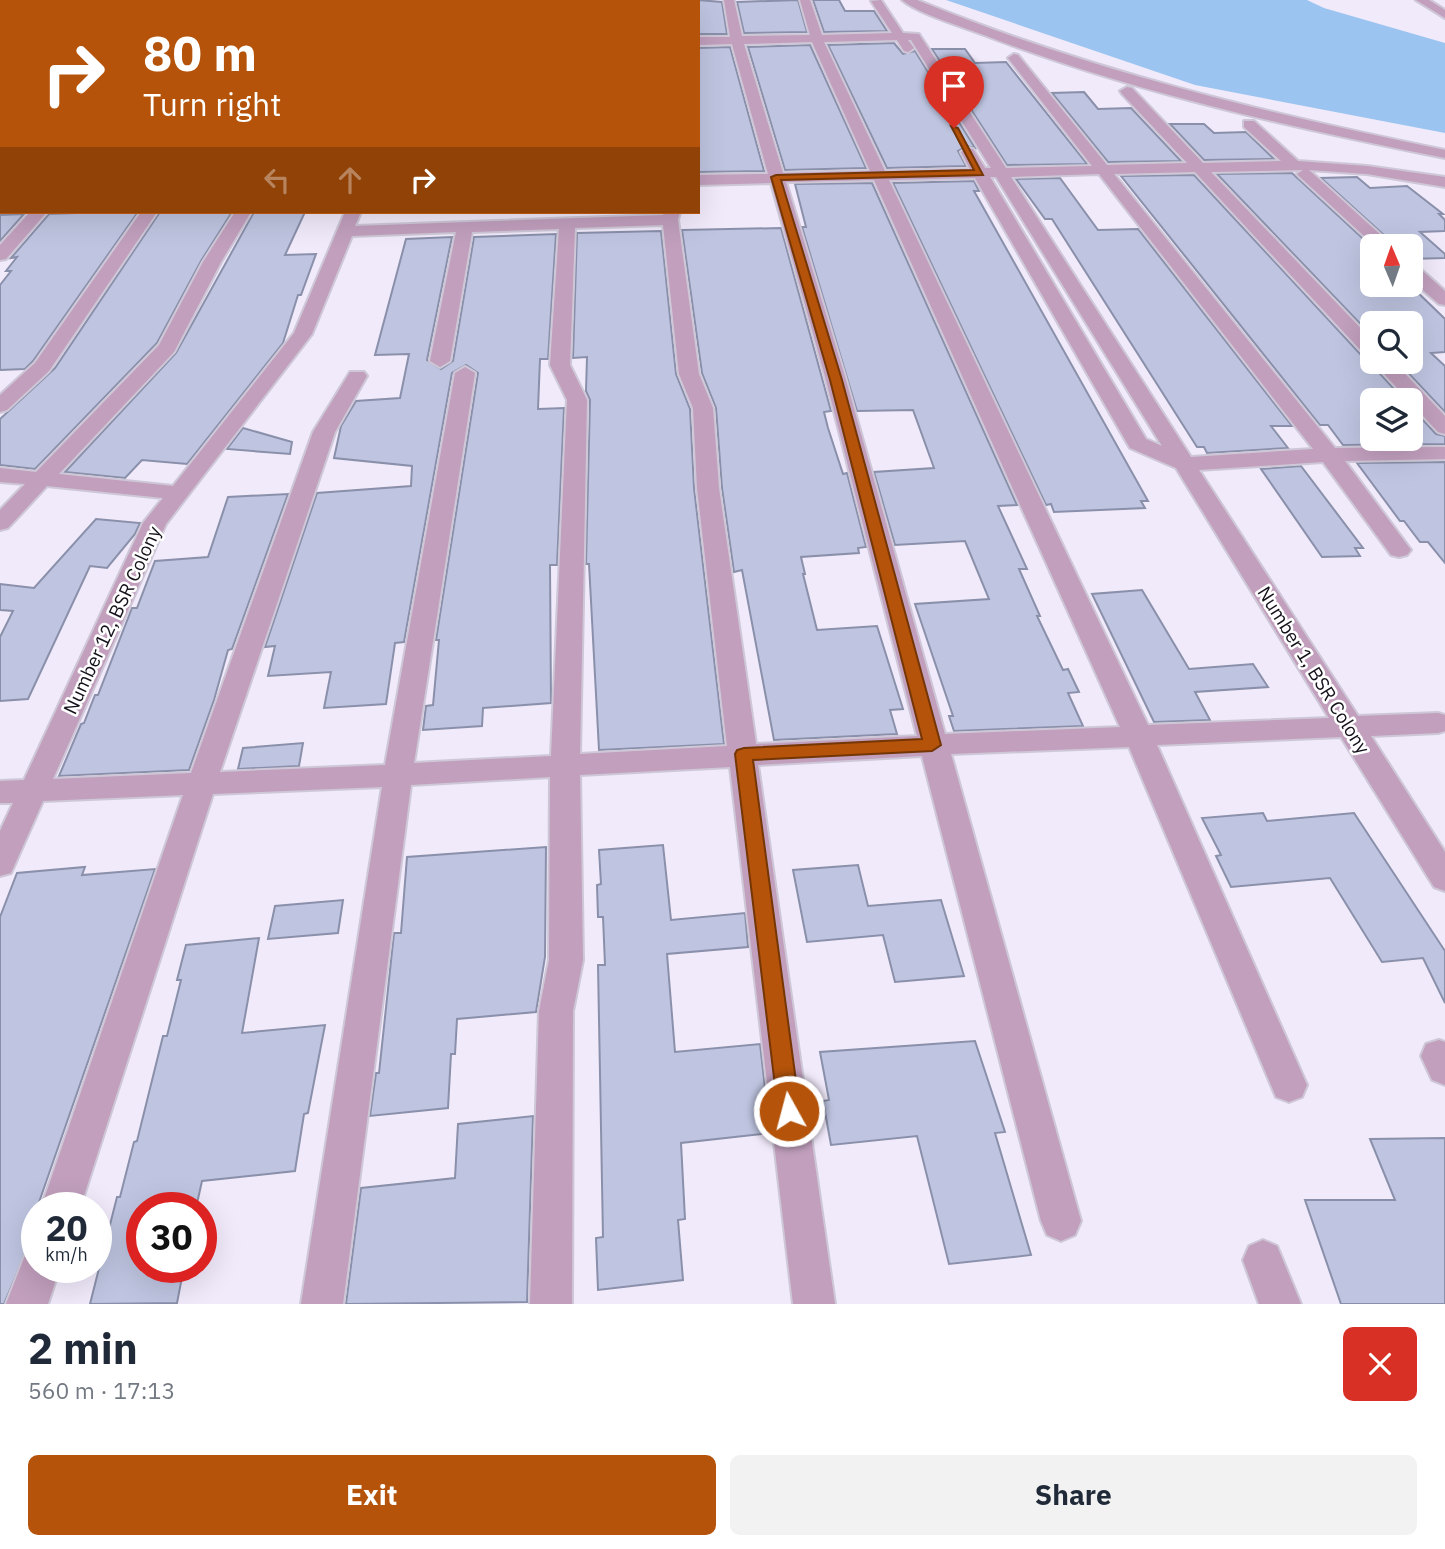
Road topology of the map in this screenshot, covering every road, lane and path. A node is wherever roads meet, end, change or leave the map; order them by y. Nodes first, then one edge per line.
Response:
1 (729, 0) edge
2 (805, 0) edge
3 (907, 0) edge
4 (1421, 0) edge
5 (876, 1) edge
6 (1445, 15) edge
7 (902, 37) junction
8 (817, 39) junction
9 (737, 40) junction
10 (700, 41) edge
11 (1014, 58) dead end
12 (1127, 90) dead end
13 (934, 93) dead end
14 (1249, 124) dead end
15 (960, 139) dead end
16 (1445, 154) edge
17 (1306, 169) junction
18 (1202, 172) junction
19 (1105, 174) junction
20 (993, 177) junction
21 (1417, 178) junction
22 (700, 180) edge
23 (882, 180) junction
24 (777, 182) junction
25 (1445, 182) edge
26 (700, 188) edge
27 (1445, 201) edge
28 (36, 214) edge
29 (148, 214) edge
30 (242, 214) edge
31 (671, 216) edge
32 (349, 221) edge
33 (567, 224) junction
34 (465, 227) junction
35 (1373, 234) edge
36 (0, 255) edge
37 (1423, 281) edge
38 (1445, 300) edge
39 (1360, 338) edge
40 (440, 361) dead end
41 (465, 373) dead end
42 (1394, 374) edge
43 (357, 376) dead end
44 (0, 406) edge
45 (1445, 428) edge
46 (1445, 453) edge
47 (1329, 455) junction
48 (1184, 464) junction
49 (0, 475) edge
50 (43, 480) junction
51 (178, 493) junction
52 (0, 523) edge
53 (1399, 550) dead end
54 (1438, 723) dead end
55 (1350, 727) junction
56 (1138, 736) junction
57 (932, 745) junction
58 (744, 754) junction
59 (565, 766) junction
60 (398, 775) junction
61 (202, 782) junction
62 (34, 789) junction
63 (0, 792) edge
64 (0, 864) edge
65 (1445, 877) edge
66 (1289, 1085) dead end
67 (65, 1192) edge
68 (1061, 1221) dead end
69 (1263, 1260) dead end
70 (34, 1283) edge
71 (27, 1304) edge
72 (322, 1304) edge
73 (551, 1304) edge
74 (814, 1304) edge
75 (1280, 1304) edge

1 - 9 street
2 - 8 street
3 - 16 street
4 - 6 street
5 - 7 street
7 - 8 street
7 - 13 street
7 - 20 street
8 - 9 street
8 - 23 street
9 - 10 street
9 - 24 street
11 - 19 street
12 - 18 street
14 - 17 street
15 - 20 street
17 - 18 street
17 - 21 street
17 - 35 street
18 - 19 street
18 - 39 street
19 - 20 street
19 - 47 street
20 - 23 street
20 - 48 street, Number 1, BSR Colony
20 - 48 street
21 - 25 street
21 - 27 street
22 - 24 street
23 - 24 street
23 - 56 street
24 - 26 street
24 - 57 street
28 - 36 street
29 - 44 street
30 - 50 street
31 - 33 street
31 - 58 street
32 - 34 street
32 - 51 street, Number 12, BSR Colony
33 - 34 street
33 - 59 street
34 - 40 street
37 - 38 street
41 - 60 street
42 - 45 street
43 - 61 street
46 - 47 street
47 - 48 street
47 - 53 street
48 - 55 street, Number 1, BSR Colony
49 - 50 street
50 - 51 street
50 - 52 street
51 - 62 street, Number 12, BSR Colony
54 - 55 street
55 - 56 street
55 - 65 street, Number 1, BSR Colony
56 - 57 street
56 - 66 street
57 - 58 street
57 - 68 street
58 - 59 street
58 - 74 street
59 - 60 street
59 - 73 street
60 - 61 street
60 - 72 street
61 - 62 street
61 - 67 street
62 - 63 street
62 - 64 street, Number 12, BSR Colony
69 - 75 street
70 - 71 street

